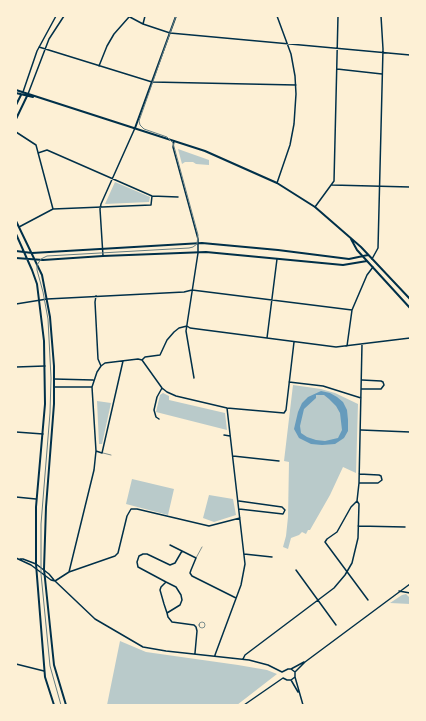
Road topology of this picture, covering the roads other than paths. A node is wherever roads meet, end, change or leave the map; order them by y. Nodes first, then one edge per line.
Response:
1 (56, 16) edge
2 (62, 16) edge
3 (128, 16) edge
4 (145, 16) edge
5 (176, 16) edge
6 (277, 16) edge
7 (338, 16) edge
8 (381, 16) edge
9 (142, 24) junction
10 (169, 33) junction
11 (288, 44) junction
12 (39, 47) junction
13 (45, 49) junction
14 (337, 49) junction
15 (382, 53) junction
16 (410, 55) edge
17 (99, 66) junction
18 (337, 69) junction
19 (382, 74) junction
20 (27, 78) junction
21 (32, 79) junction
22 (151, 82) junction
23 (296, 85) junction
24 (16, 91) edge
25 (22, 93) junction
26 (27, 95) junction
27 (16, 105) edge
28 (22, 106) junction
29 (16, 119) edge
30 (135, 128) junction
31 (16, 132) edge
32 (174, 141) junction
33 (38, 153) junction
34 (112, 179) junction
35 (278, 182) junction
36 (332, 185) junction
37 (379, 187) junction
38 (410, 187) edge
39 (152, 196) junction
40 (178, 198) dead end
41 (315, 206) junction
42 (100, 207) junction
43 (53, 209) junction
44 (16, 221) edge
45 (19, 227) junction
46 (16, 234) edge
47 (350, 238) junction
48 (198, 244) junction
49 (102, 249) junction
50 (16, 251) edge
51 (198, 252) junction
52 (24, 253) junction
53 (32, 253) junction
54 (368, 255) junction
55 (103, 256) junction
56 (363, 256) junction
57 (16, 258) edge
58 (27, 259) junction
59 (277, 259) junction
60 (347, 259) junction
61 (372, 259) junction
62 (35, 260) junction
63 (368, 261) junction
64 (348, 264) junction
65 (373, 268) junction
66 (192, 290) junction
67 (405, 294) junction
68 (96, 296) junction
69 (401, 298) junction
70 (47, 299) junction
71 (272, 299) junction
72 (410, 299) edge
73 (40, 300) junction
74 (16, 304) edge
75 (410, 308) edge
76 (352, 310) junction
77 (187, 326) junction
78 (267, 338) junction
79 (410, 338) edge
80 (294, 342) junction
81 (362, 344) junction
82 (348, 346) junction
83 (142, 360) junction
84 (123, 361) junction
85 (45, 366) junction
86 (101, 366) junction
87 (16, 367) edge
88 (194, 378) dead end
89 (54, 380) junction
90 (94, 380) junction
91 (362, 380) junction
92 (290, 382) junction
93 (54, 387) junction
94 (92, 387) junction
95 (162, 388) junction
96 (362, 389) junction
97 (361, 398) junction
98 (227, 408) junction
99 (159, 419) dead end
100 (361, 430) junction
101 (16, 432) edge
102 (410, 432) edge
103 (43, 434) junction
104 (224, 435) dead end
105 (230, 436) junction
106 (96, 451) junction
107 (102, 453) junction
108 (111, 455) dead end
109 (233, 456) junction
110 (279, 461) dead end
111 (360, 474) junction
112 (359, 483) junction
113 (16, 497) edge
114 (37, 499) junction
115 (238, 501) junction
116 (357, 501) junction
117 (239, 509) junction
118 (240, 518) junction
119 (358, 526) junction
120 (405, 527) dead end
121 (170, 545) dead end
122 (202, 547) dead end
123 (182, 551) junction
124 (244, 554) junction
125 (272, 557) dead end
126 (16, 558) edge
127 (196, 558) junction
128 (20, 560) junction
129 (36, 564) junction
130 (36, 569) junction
131 (44, 569) junction
132 (296, 570) dead end
133 (68, 572) junction
134 (347, 572) junction
135 (44, 575) junction
136 (55, 581) junction
137 (166, 582) junction
138 (410, 584) edge
139 (399, 591) junction
140 (410, 593) edge
141 (236, 598) junction
142 (318, 600) junction
143 (368, 600) dead end
144 (167, 613) junction
145 (336, 625) dead end
146 (199, 626) dead end
147 (196, 627) junction
148 (195, 653) junction
149 (215, 655) junction
150 (243, 659) junction
151 (305, 662) junction
152 (16, 664) edge
153 (291, 669) junction
154 (44, 671) junction
155 (282, 672) junction
156 (295, 672) junction
157 (295, 677) junction
158 (283, 678) junction
159 (291, 680) junction
160 (299, 694) junction
161 (54, 705) edge
162 (66, 705) edge
163 (244, 705) edge
164 (303, 705) edge

1 - 12 street
2 - 13 street
3 - 9 street
3 - 17 street
4 - 9 street
5 - 10 street
6 - 11 street
7 - 14 street
8 - 15 street
9 - 10 street
10 - 11 street
10 - 22 street
11 - 14 street
11 - 23 street
12 - 13 street
12 - 20 street
13 - 17 street
13 - 21 street
14 - 15 street
14 - 18 street
15 - 16 street
15 - 19 street
17 - 22 street
18 - 19 street
18 - 36 street
19 - 37 street
20 - 21 street
20 - 25 street
21 - 26 street
22 - 23 street
22 - 30 street
23 - 35 street
24 - 25 street
25 - 26 street
25 - 27 street
26 - 28 street
26 - 30 street
27 - 28 street
28 - 29 street
30 - 32 street
30 - 34 street
31 - 33 street
32 - 35 street
32 - 48 street
33 - 34 street
33 - 43 street
34 - 39 street
34 - 42 street
35 - 41 street
36 - 37 street
36 - 41 street
37 - 38 street
37 - 61 street
39 - 40 street
39 - 42 street
41 - 47 street
42 - 43 street
42 - 49 street
43 - 45 street
44 - 45 street
45 - 53 street
46 - 52 street
47 - 54 street
47 - 56 street
48 - 49 street
48 - 51 street
48 - 60 street
49 - 53 street
49 - 55 street
50 - 52 street
51 - 55 street
51 - 59 street
51 - 66 street
52 - 53 street
52 - 58 street
53 - 62 street
54 - 56 street
54 - 61 street
55 - 62 street
56 - 60 street
56 - 63 street
57 - 58 street
58 - 62 street
58 - 73 street
59 - 64 street
59 - 71 street
60 - 64 street
61 - 67 street
62 - 70 street
63 - 64 street
63 - 65 street
65 - 69 street
65 - 76 street
66 - 68 street
66 - 71 street
66 - 77 street
67 - 69 street
67 - 72 street
68 - 70 street
68 - 86 street
69 - 75 street
70 - 73 street
70 - 89 street
71 - 76 street
71 - 78 street
73 - 74 street
73 - 85 street
76 - 82 street
77 - 78 street
77 - 83 street
77 - 88 street
78 - 80 street
79 - 81 street
80 - 82 street
80 - 92 street
81 - 82 street
81 - 91 street
83 - 84 street
83 - 95 street
84 - 86 street
84 - 107 street
85 - 87 street
85 - 103 street
86 - 90 street
89 - 90 street
89 - 93 street
90 - 94 street
91 - 96 street
91 - 96 street
92 - 97 street
92 - 98 street
93 - 94 street
93 - 131 street
94 - 106 street
95 - 98 street
95 - 99 street
96 - 97 street
97 - 100 street
98 - 105 street
100 - 102 street
100 - 111 street
101 - 103 street
103 - 114 street
104 - 105 street
105 - 109 street
106 - 107 street
106 - 133 street
107 - 108 lane
109 - 110 street
109 - 115 street
111 - 112 street
111 - 112 street
112 - 116 street
113 - 114 street
114 - 129 street
115 - 117 street
115 - 117 street
116 - 119 street
116 - 134 street
117 - 118 street
118 - 124 street
118 - 133 street
119 - 120 street
119 - 134 street
121 - 123 street
122 - 127 lane
123 - 127 street
123 - 137 street
124 - 125 street
124 - 141 street
126 - 128 street
127 - 141 street
128 - 129 street
128 - 130 street
129 - 130 street
129 - 131 street
130 - 135 street
130 - 154 street
131 - 135 street
131 - 136 street
132 - 142 street
133 - 136 street
134 - 142 street
134 - 143 street
135 - 136 street
135 - 162 street
136 - 148 street
137 - 144 street
137 - 144 street
138 - 139 street
139 - 140 street
139 - 151 street
141 - 149 street
142 - 145 street
142 - 150 street
144 - 147 street
146 - 147 street
147 - 148 street
148 - 149 street
149 - 150 street
150 - 155 street
151 - 153 street
151 - 156 street
152 - 154 street
153 - 155 street
153 - 156 street
154 - 161 street
155 - 158 street
156 - 157 street
157 - 159 street
157 - 160 street
158 - 159 street
158 - 163 street
159 - 160 street
160 - 164 street

